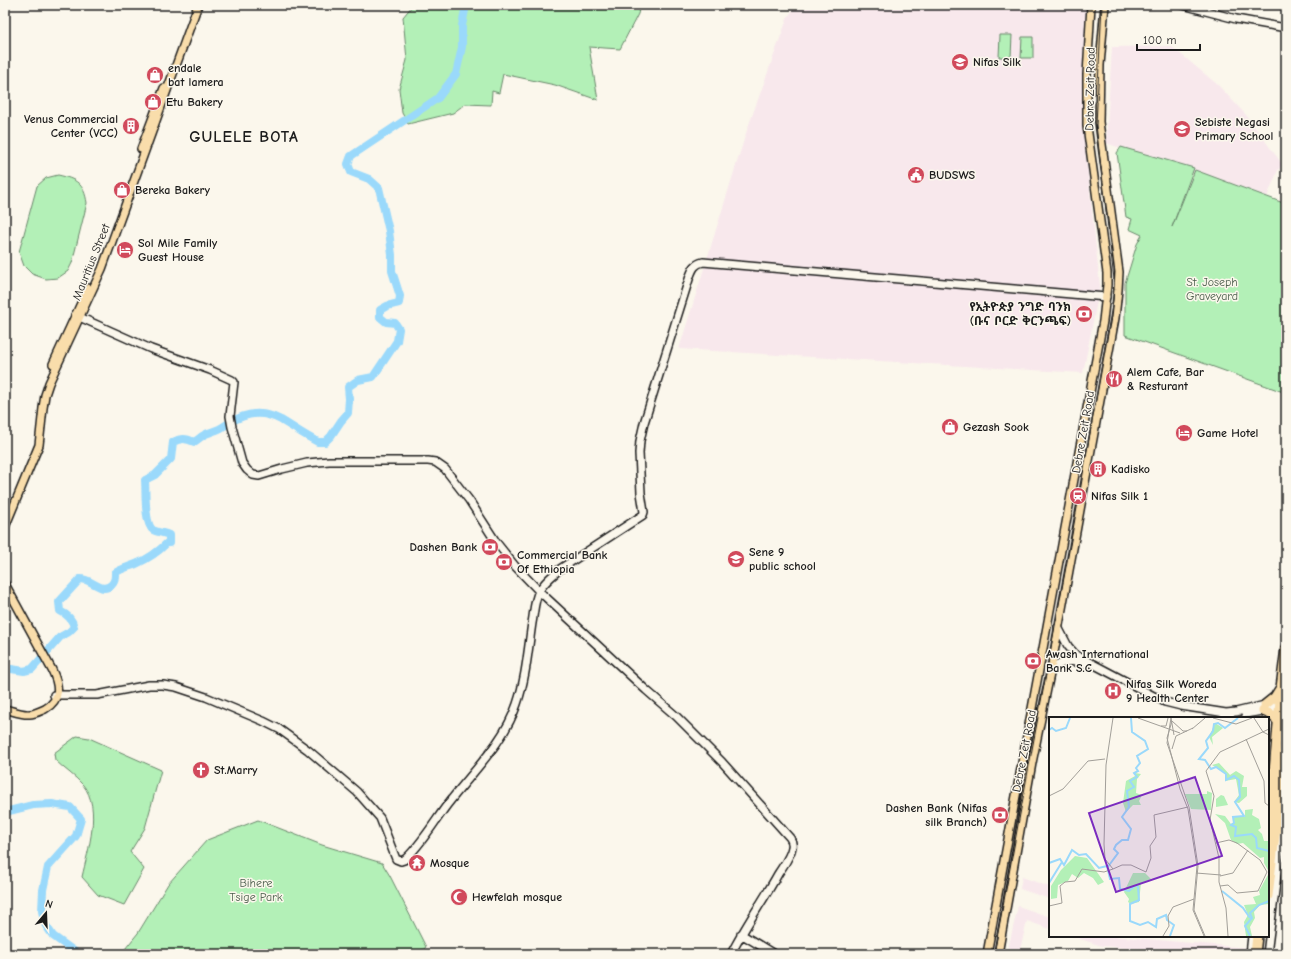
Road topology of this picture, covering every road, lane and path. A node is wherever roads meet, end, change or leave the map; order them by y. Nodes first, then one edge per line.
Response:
1 (194, 5) edge
2 (198, 5) edge
3 (1091, 5) edge
4 (1105, 5) edge
5 (1183, 5) edge
6 (1199, 5) edge
7 (1286, 25) edge
8 (1286, 28) edge
9 (1106, 298) junction
10 (78, 316) junction
11 (5, 519) edge
12 (5, 527) edge
13 (5, 584) edge
14 (5, 590) edge
15 (539, 591) junction
16 (1058, 627) junction
17 (38, 648) junction
18 (1286, 648) edge
19 (1051, 669) junction
20 (1112, 676) junction
21 (1281, 688) junction
22 (55, 695) junction
23 (1283, 707) edge
24 (5, 708) edge
25 (1264, 708) junction
26 (1278, 722) junction
27 (1286, 741) edge
28 (1283, 801) edge
29 (1273, 812) edge
30 (1269, 838) edge
31 (1269, 879) edge
32 (741, 934) junction
33 (1252, 937) edge
34 (1257, 937) edge
35 (1263, 937) edge
36 (731, 954) edge
37 (774, 954) edge
38 (987, 954) edge
39 (998, 954) edge
40 (1250, 954) edge
41 (1255, 954) edge
42 (1261, 954) edge
43 (1267, 954) edge

1 - 10 main road, Mauritius Street
2 - 10 main road, Mauritius Street
3 - 9 main road, Debre Zeit Road
4 - 16 main road, Debre Zeit Road
5 - 8 street
6 - 7 street
9 - 15 street
9 - 38 main road, Debre Zeit Road
10 - 11 main road, Mauritius Street
10 - 12 main road, Mauritius Street
10 - 15 street
13 - 17 main road
14 - 17 main road
15 - 22 street
15 - 32 street
16 - 19 main road, Debre Zeit Road
16 - 20 street
17 - 22 main road
18 - 21 highway
19 - 20 street
19 - 39 main road, Debre Zeit Road
20 - 25 street
21 - 23 highway
21 - 25 highway
22 - 24 main road
23 - 25 street
23 - 26 highway
25 - 26 highway
26 - 29 highway
27 - 28 highway
28 - 29 highway
29 - 30 highway
29 - 31 highway
29 - 43 street
32 - 36 street
32 - 37 street
33 - 40 street
34 - 41 highway
35 - 42 highway

